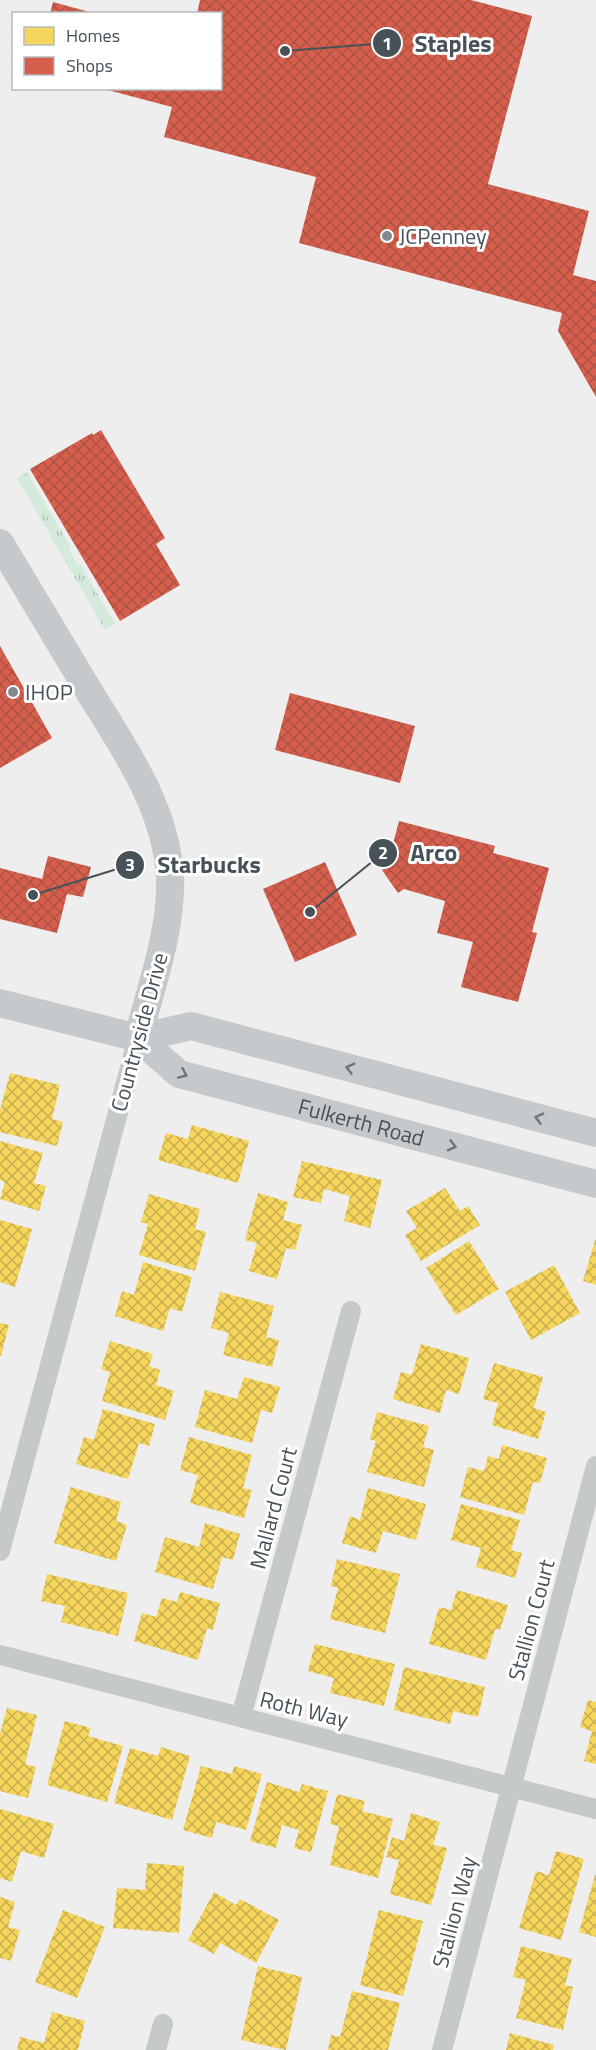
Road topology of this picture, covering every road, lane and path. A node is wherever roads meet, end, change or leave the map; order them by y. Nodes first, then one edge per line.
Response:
1 (0, 543) edge
2 (0, 1003) edge
3 (138, 1038) junction
4 (596, 1133) edge
5 (596, 1184) edge
6 (351, 1311) dead end
7 (596, 1466) edge
8 (0, 1551) edge
9 (0, 1655) edge
10 (241, 1717) junction
11 (512, 1787) junction
12 (596, 1809) edge
13 (163, 2024) dead end
14 (156, 2050) edge
15 (442, 2050) edge

1 - 3 street, Countryside Drive
2 - 3 street, Fulkerth Road
4 -> 3 street, Fulkerth Road
3 -> 5 street, Fulkerth Road
3 - 8 street, Countryside Drive
6 - 10 street, Mallard Court
7 - 11 street, Stallion Court
9 - 10 street, Roth Way
10 - 11 street, Roth Way
11 - 12 street, Roth Way
11 - 15 street, Stallion Way
13 - 14 street

